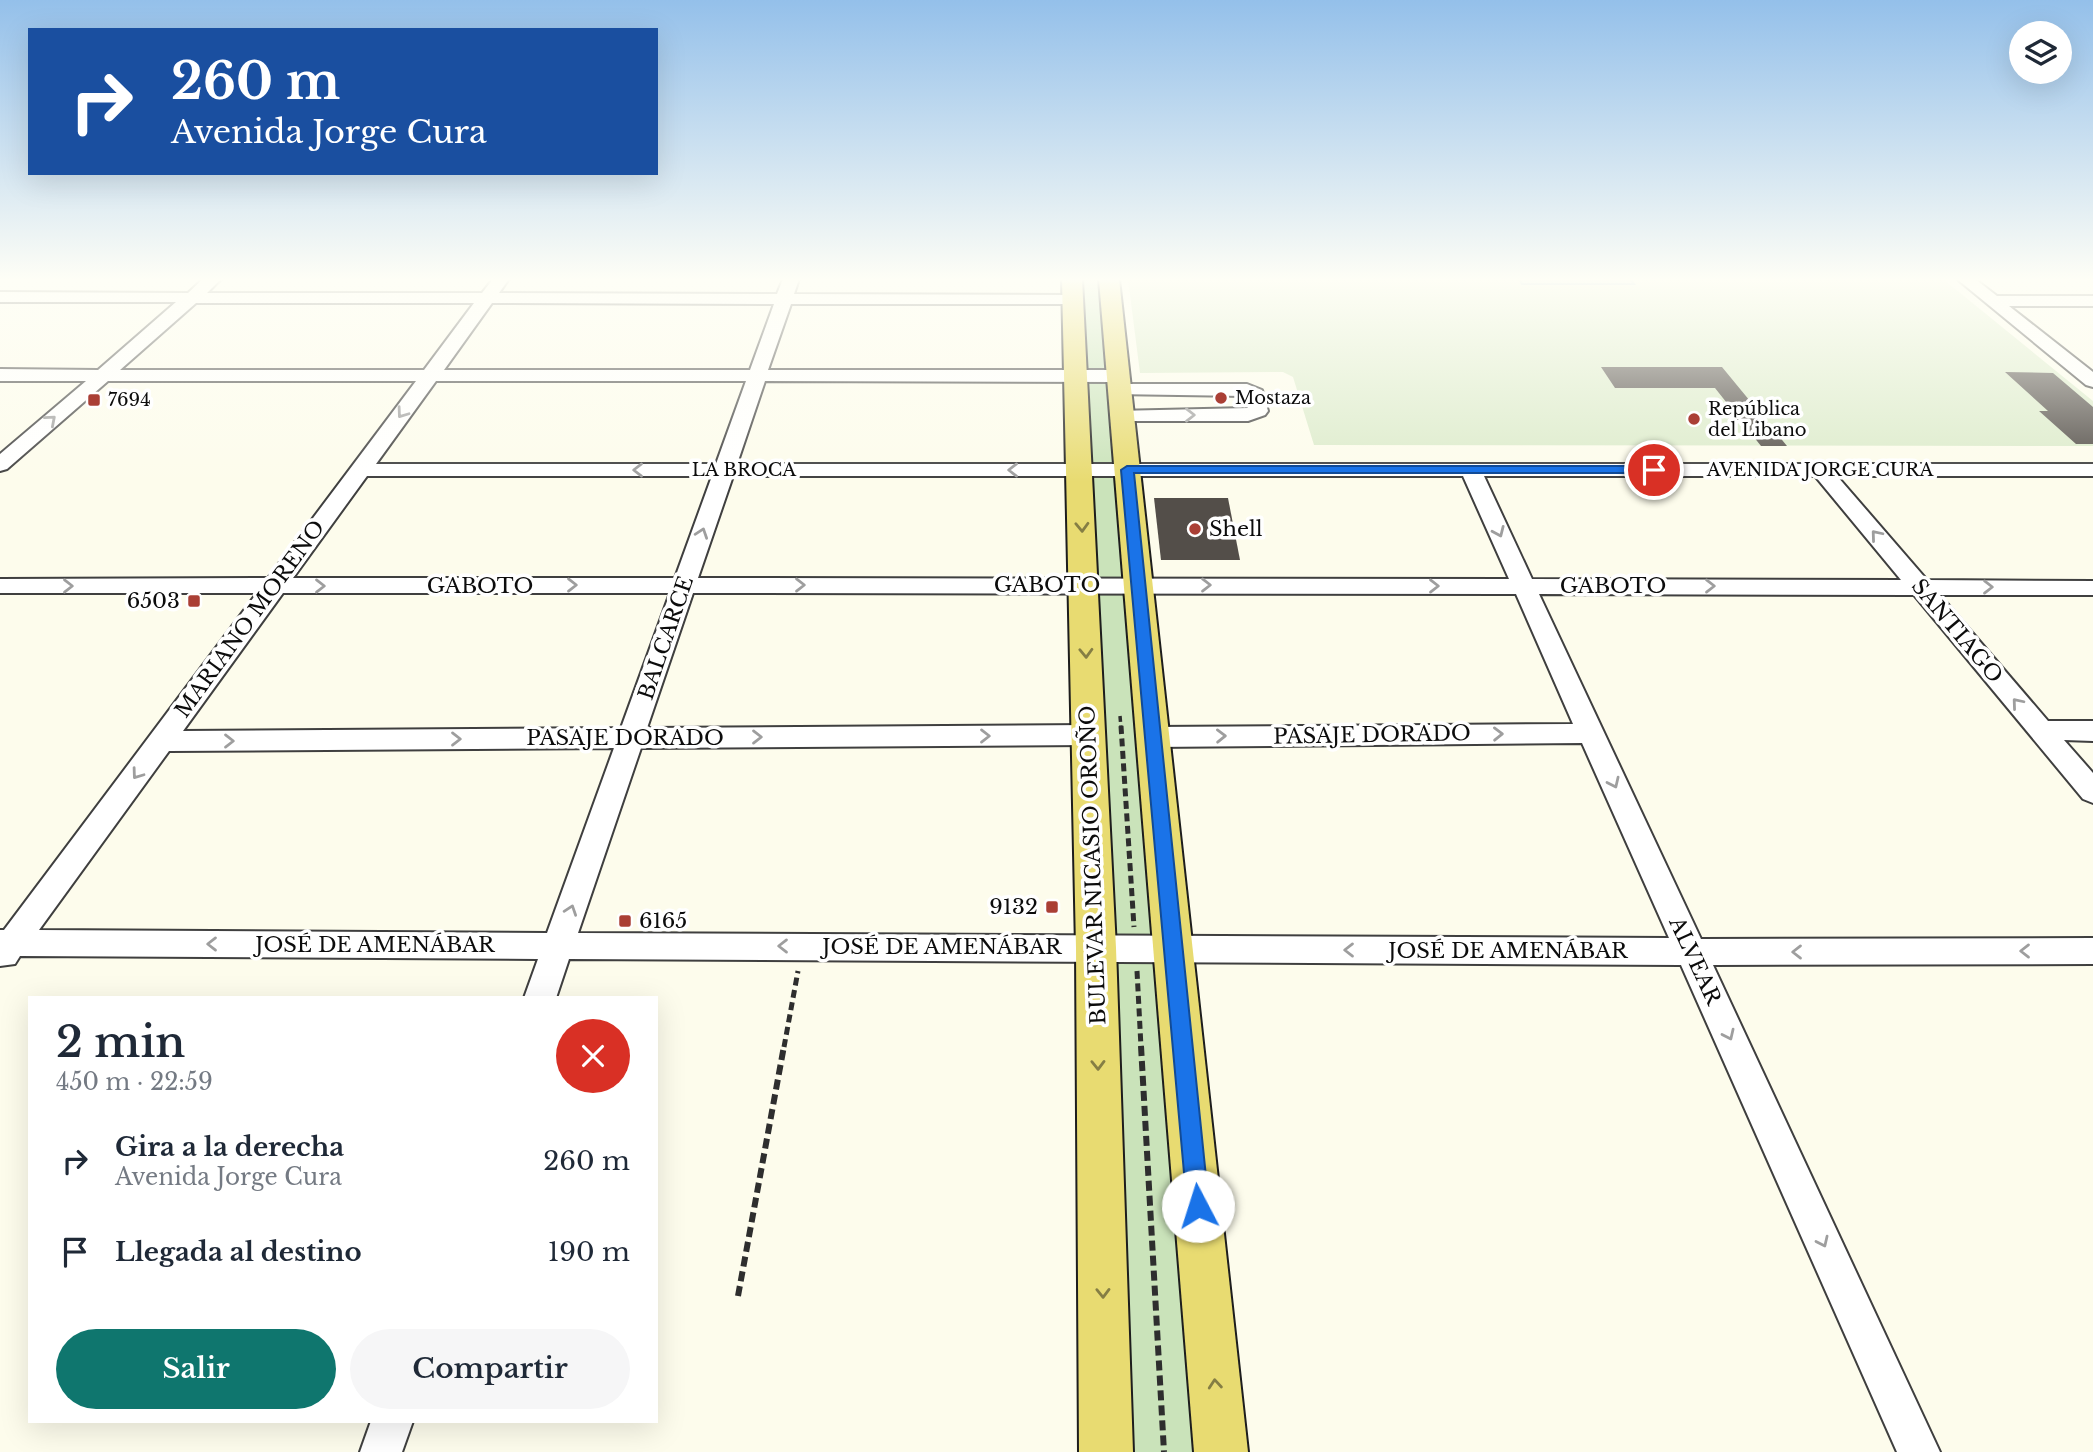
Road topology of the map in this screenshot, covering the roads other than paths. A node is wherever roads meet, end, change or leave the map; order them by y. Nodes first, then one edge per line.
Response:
1 (135, 347) edge
2 (450, 347) edge
3 (767, 347) edge
4 (1075, 347) edge
5 (1115, 347) edge
6 (2053, 347) edge
7 (2089, 374) edge
8 (0, 375) edge
9 (103, 375) junction
10 (429, 375) junction
11 (757, 376) junction
12 (1076, 376) junction
13 (1120, 394) junction
14 (0, 465) edge
15 (360, 470) junction
16 (724, 470) junction
17 (1081, 470) junction
18 (1127, 470) junction
19 (1471, 470) junction
20 (1821, 470) junction
21 (2093, 470) edge
22 (684, 585) junction
23 (1084, 585) junction
24 (1138, 585) junction
25 (0, 586) edge
26 (275, 586) junction
27 (1524, 586) junction
28 (1920, 587) junction
29 (2093, 587) edge
30 (2041, 730) junction
31 (2093, 731) edge
32 (1591, 733) junction
33 (1089, 735) junction
34 (1153, 737) junction
35 (631, 738) junction
36 (160, 741) junction
37 (2093, 792) edge
38 (558, 946) junction
39 (4, 948) edge
40 (1135, 949) junction
41 (2093, 951) edge
42 (1691, 952) junction
43 (541, 996) edge
44 (391, 1423) edge
45 (381, 1452) edge
46 (1106, 1452) edge
47 (1221, 1452) edge
48 (1919, 1452) edge

1 - 9 street
2 - 10 street, MARIANO MORENO
3 - 11 street, BALCARCE
4 - 12 main road, BULEVAR NICASIO OROÑO
5 - 13 main road, BULEVAR NICASIO OROÑO
6 - 7 street
8 - 9 street
9 - 10 street
14 -> 9 street
10 - 11 street
10 -> 15 street, MARIANO MORENO
11 - 12 street
11 - 16 street, BALCARCE
12 - 13 street
12 - 17 main road, BULEVAR NICASIO OROÑO
13 -> 13 street
13 - 18 main road, BULEVAR NICASIO OROÑO
16 -> 15 street, LA BROCA
15 - 26 street, MARIANO MORENO
17 -> 16 street, LA BROCA
22 -> 16 street, BALCARCE
17 - 18 street, LA BROCA
17 -> 23 main road, BULEVAR NICASIO OROÑO
18 - 19 street, AVENIDA JORGE CURA
18 - 24 main road, BULEVAR NICASIO OROÑO
19 - 20 street, AVENIDA JORGE CURA
19 -> 27 street, ALVEAR
20 - 21 street, AVENIDA JORGE CURA
28 -> 20 street, SANTIAGO
22 -> 23 street, GABOTO
26 -> 22 street, GABOTO
22 - 35 street, BALCARCE
23 - 24 street, GABOTO
23 -> 33 main road, BULEVAR NICASIO OROÑO
24 -> 27 street, GABOTO
24 - 34 main road, BULEVAR NICASIO OROÑO
25 -> 26 street, GABOTO
26 - 36 street, MARIANO MORENO
27 -> 28 street, GABOTO
27 - 32 street, ALVEAR
28 -> 29 street, GABOTO
30 -> 28 street, SANTIAGO
30 - 31 street
30 - 37 street, SANTIAGO
34 -> 32 street, PASAJE DORADO
32 -> 42 street, ALVEAR
35 -> 33 street, PASAJE DORADO
33 - 40 main road, BULEVAR NICASIO OROÑO
34 - 40 main road, BULEVAR NICASIO OROÑO
36 -> 35 street, PASAJE DORADO
38 -> 35 street, BALCARCE
36 -> 39 street, MARIANO MORENO
38 -> 39 street, JOSÉ DE AMENÁBAR
40 -> 38 street, JOSÉ DE AMENÁBAR
38 - 43 street, BALCARCE
42 -> 40 street, JOSÉ DE AMENÁBAR
40 -> 46 main road, BULEVAR NICASIO OROÑO
47 -> 40 main road, BULEVAR NICASIO OROÑO
41 -> 42 street, JOSÉ DE AMENÁBAR
42 -> 48 street, ALVEAR
44 - 45 street

